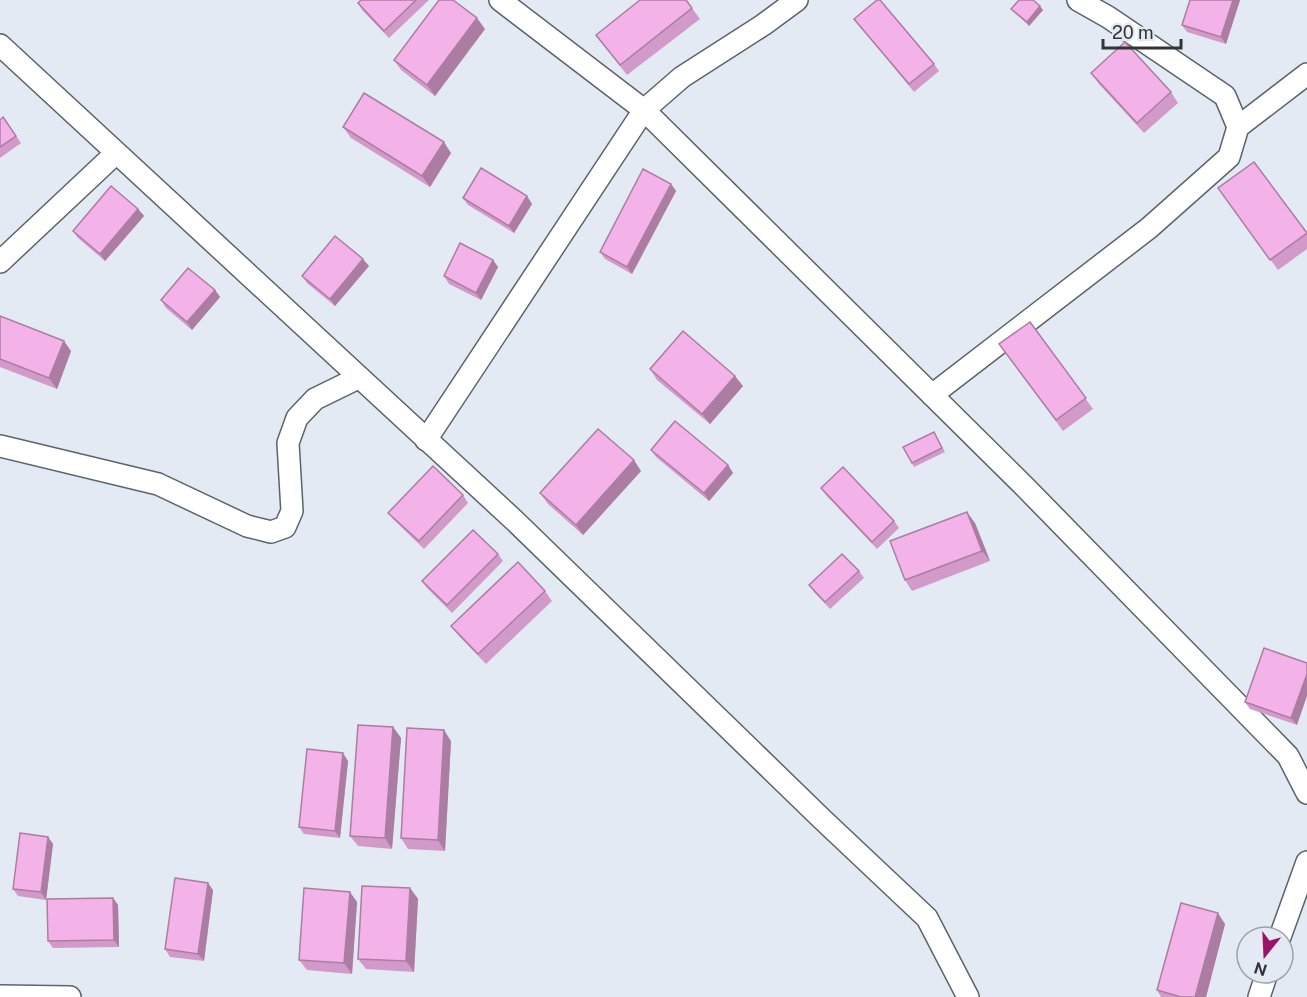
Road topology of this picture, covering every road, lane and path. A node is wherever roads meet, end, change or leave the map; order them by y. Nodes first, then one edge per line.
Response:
1 (500, 0) edge
2 (797, 0) edge
3 (1078, 0) edge
4 (0, 45) edge
5 (1307, 74) edge
6 (644, 110) junction
7 (1238, 128) junction
8 (116, 153) junction
9 (0, 262) edge
10 (358, 378) junction
11 (932, 395) junction
12 (426, 440) junction
13 (0, 446) edge
14 (1288, 756) junction
15 (1307, 764) edge
16 (1307, 793) edge
17 (1307, 862) edge
18 (1284, 925) edge
19 (0, 996) edge
20 (70, 997) edge
21 (968, 997) edge

1 - 6 street
2 - 6 street
3 - 7 street
4 - 8 street
5 - 7 street
6 - 11 street
6 - 12 street
7 - 11 street
8 - 9 street
8 - 10 street
10 - 12 street
10 - 13 street
11 - 14 street
12 - 21 street
14 - 15 street
14 - 16 street
17 - 18 street
19 - 20 street

